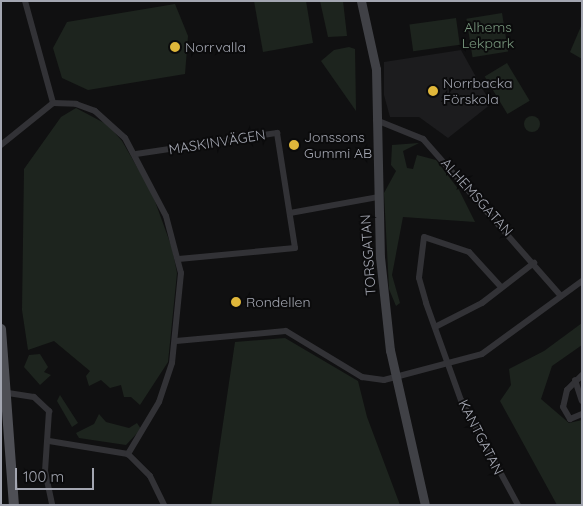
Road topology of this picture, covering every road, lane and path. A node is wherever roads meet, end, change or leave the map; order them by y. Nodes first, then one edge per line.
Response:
1 (25, 1) edge
2 (361, 1) edge
3 (53, 103) junction
4 (376, 120) junction
5 (1, 145) edge
6 (136, 154) junction
7 (378, 197) junction
8 (290, 213) junction
9 (179, 259) junction
10 (534, 263) junction
11 (582, 281) edge
12 (501, 288) junction
13 (562, 296) junction
14 (435, 327) junction
15 (1, 329) edge
16 (176, 341) junction
17 (448, 366) junction
18 (582, 375) edge
19 (396, 378) junction
20 (575, 380) junction
21 (8, 393) junction
22 (582, 401) edge
23 (582, 414) edge
24 (49, 441) junction
25 (128, 454) junction
26 (14, 505) edge
27 (52, 505) edge
28 (164, 505) edge
29 (425, 505) edge
30 (518, 505) edge

1 - 3 street
2 - 4 main road, TORSGATAN
3 - 5 street
3 - 6 street
4 - 7 main road, TORSGATAN
4 - 10 street, ALHEMSGATAN
6 - 8 street, MASKINVÄGEN
6 - 9 street
7 - 8 street
7 - 19 main road, TORSGATAN
8 - 9 street, MASKINVÄGEN
9 - 16 street
10 - 12 street
10 - 13 street, ALHEMSGATAN
11 - 13 street
12 - 14 street
12 - 14 street, KANTGATAN
13 - 17 street
14 - 17 street, KANTGATAN
15 - 21 main road
16 - 19 street
16 - 25 street
17 - 19 street
17 - 30 street, KANTGATAN
18 - 20 street
19 - 29 main road, TORSGATAN
20 - 22 street
20 - 23 street
21 - 24 street
21 - 26 main road
24 - 25 street
24 - 27 street
25 - 28 street

